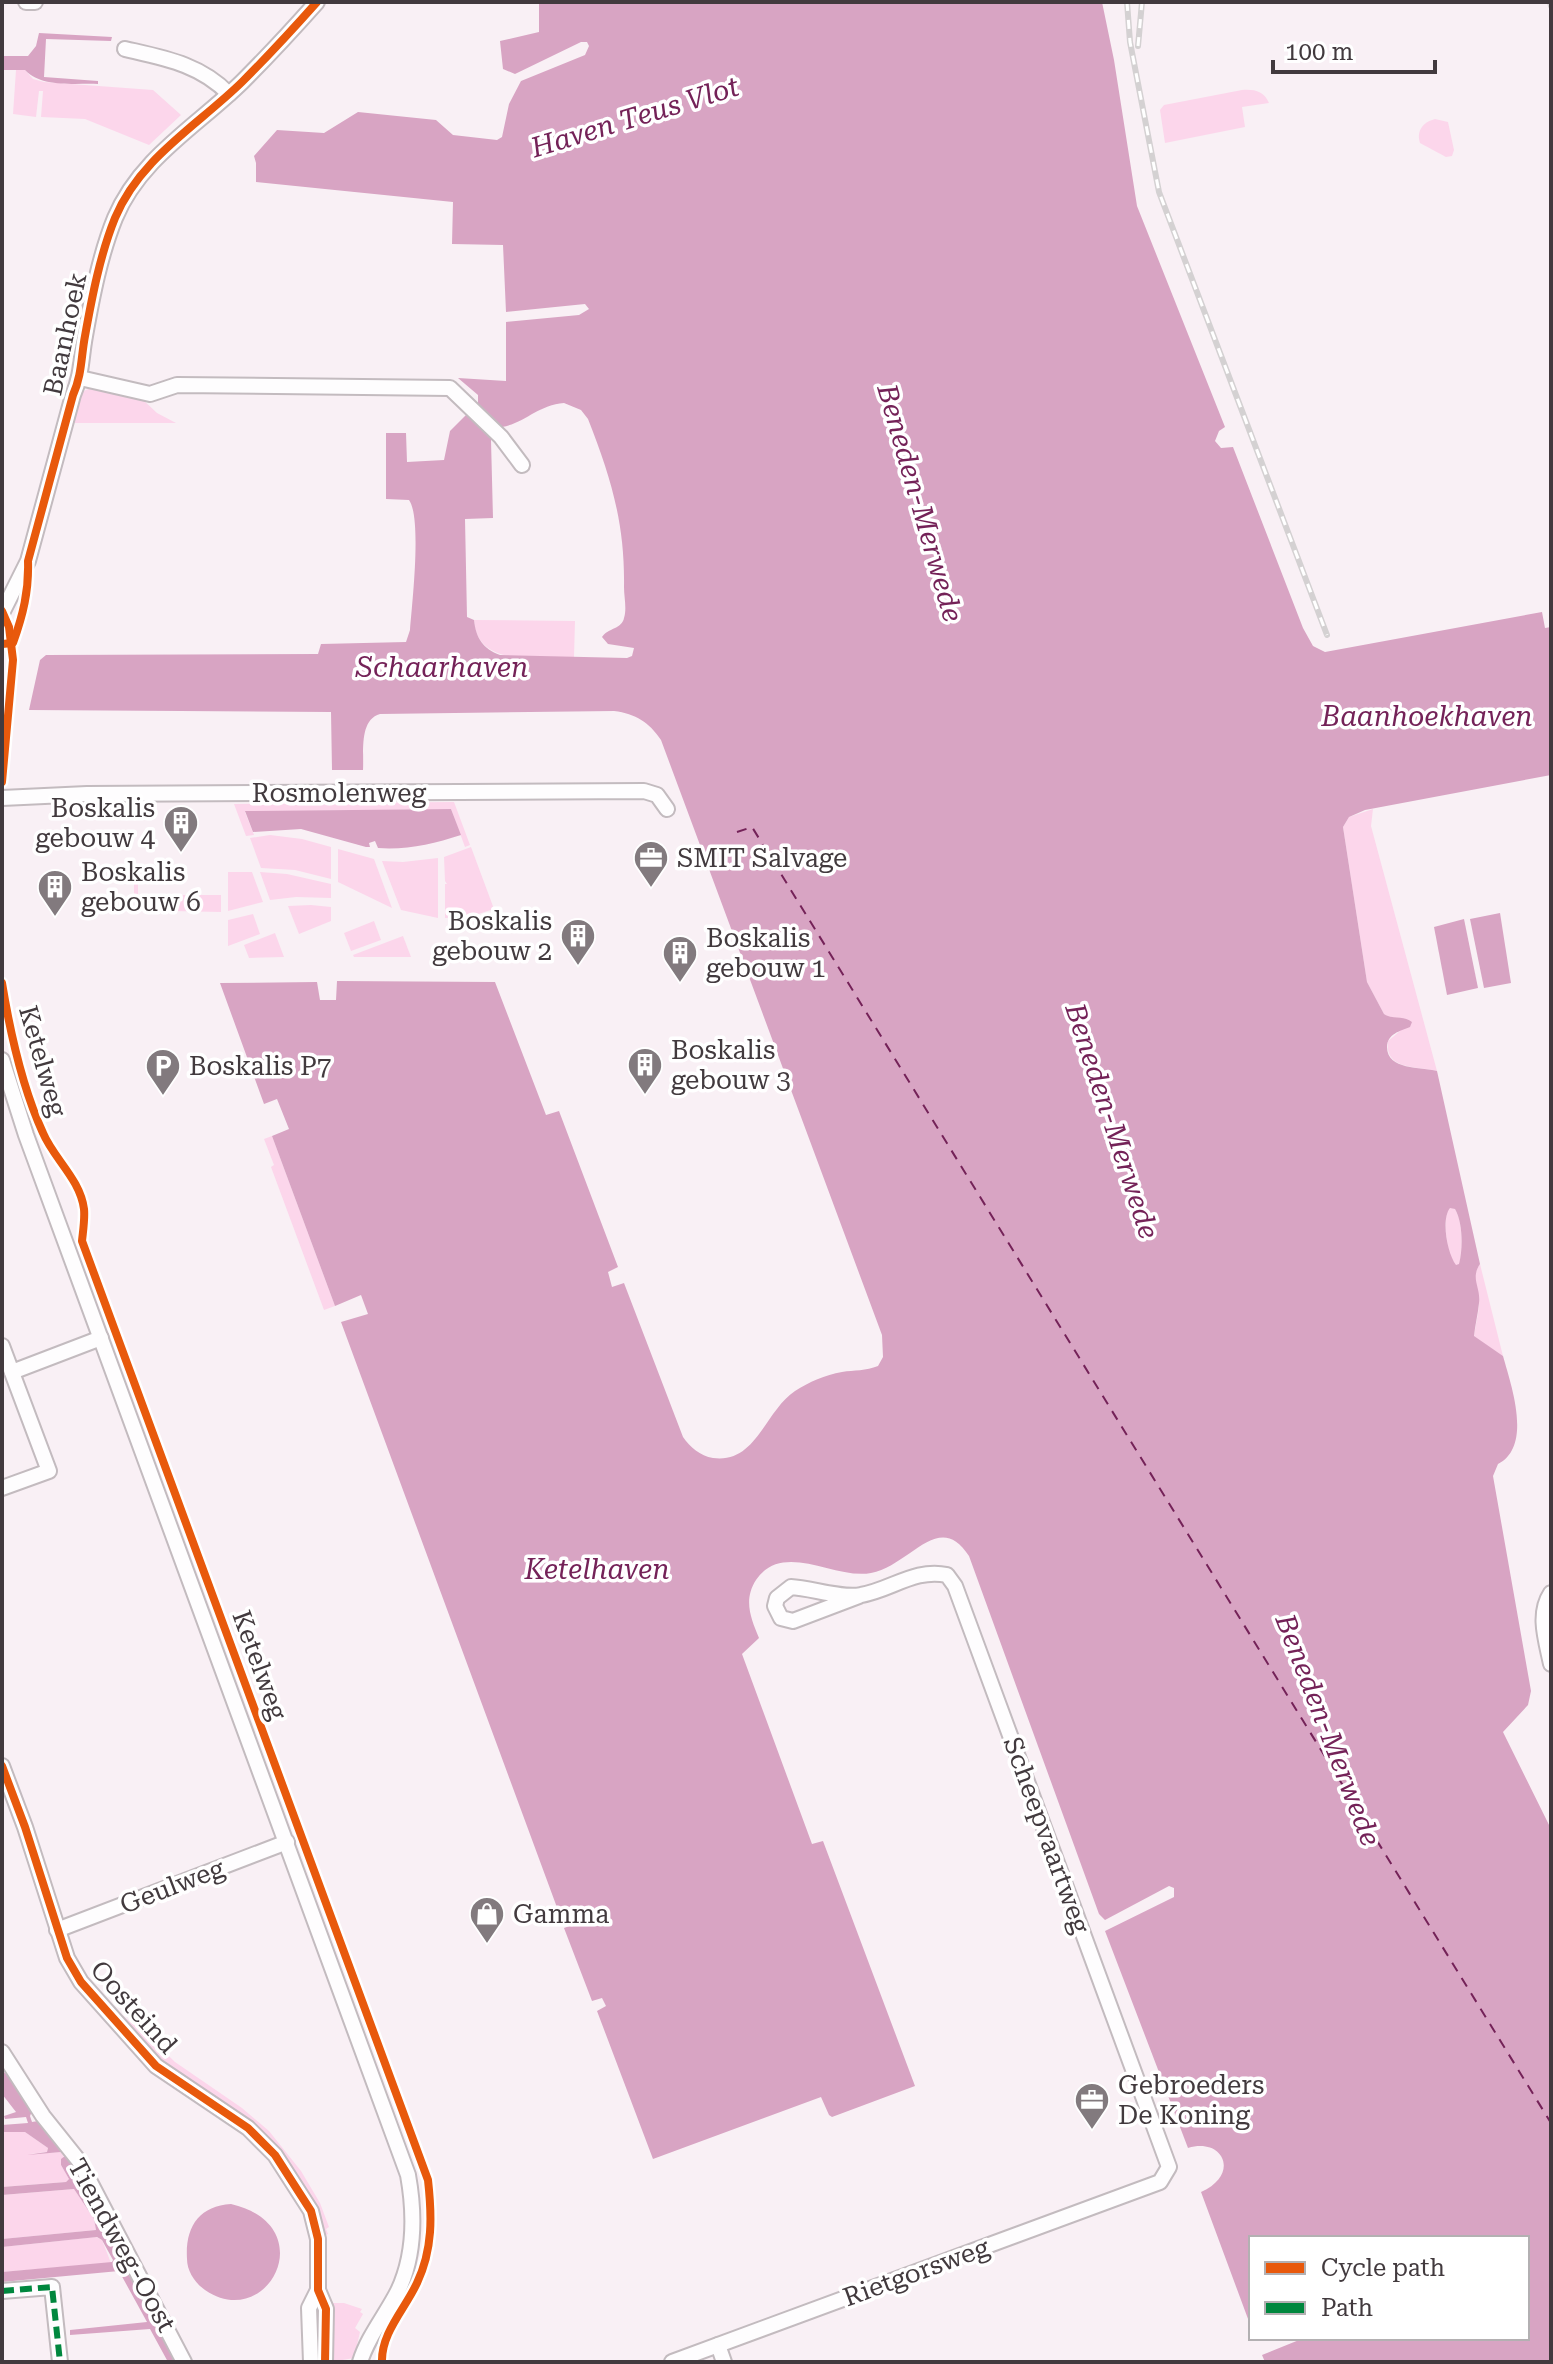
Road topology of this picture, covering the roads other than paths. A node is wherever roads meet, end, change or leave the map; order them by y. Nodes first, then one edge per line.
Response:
1 (26, 2) edge
2 (35, 2) edge
3 (317, 2) edge
4 (125, 49) dead end
5 (229, 94) junction
6 (80, 378) junction
7 (522, 465) dead end
8 (2, 613) edge
9 (2, 798) edge
10 (667, 809) dead end
11 (2, 1060) edge
12 (8, 1107) edge
13 (101, 1338) junction
14 (2, 1346) edge
15 (12, 1372) junction
16 (2, 1488) edge
17 (1551, 1593) edge
18 (859, 1596) junction
19 (1551, 1664) edge
20 (2, 1766) edge
21 (287, 1842) junction
22 (57, 1930) junction
23 (2, 2052) edge
24 (1160, 2182) joint
25 (318, 2290) junction
26 (2, 2291) edge
27 (718, 2345) junction
28 (60, 2362) edge
29 (184, 2362) edge
30 (311, 2362) edge
31 (325, 2362) edge
32 (360, 2362) edge
33 (672, 2362) edge
34 (724, 2362) edge

1 - 2 street
3 - 5 street, Baanhoek
4 - 5 street
5 - 6 street, Baanhoek
6 - 7 street, Baanhoek
6 - 8 street, Baanhoek
9 - 10 street, Rosmolenweg
11 - 12 street, Ketelweg
12 - 13 street, Ketelweg
13 - 15 street
13 - 21 street, Ketelweg
14 - 15 street
15 - 16 street
17 - 19 street
18 - 18 street, Scheepvaartweg
18 - 24 street, Scheepvaartweg
20 - 22 street, Oosteind
21 - 22 street, Geulweg
21 - 32 street, Ketelweg
22 - 25 street, Oosteind
23 - 29 street, Tiendweg-Oost
24 - 27 street, Rietgorsweg
25 - 30 street, Oosteind
25 - 31 street, Oosteind
26 - 28 street
27 - 33 street, Rietgorsweg
27 - 34 street

